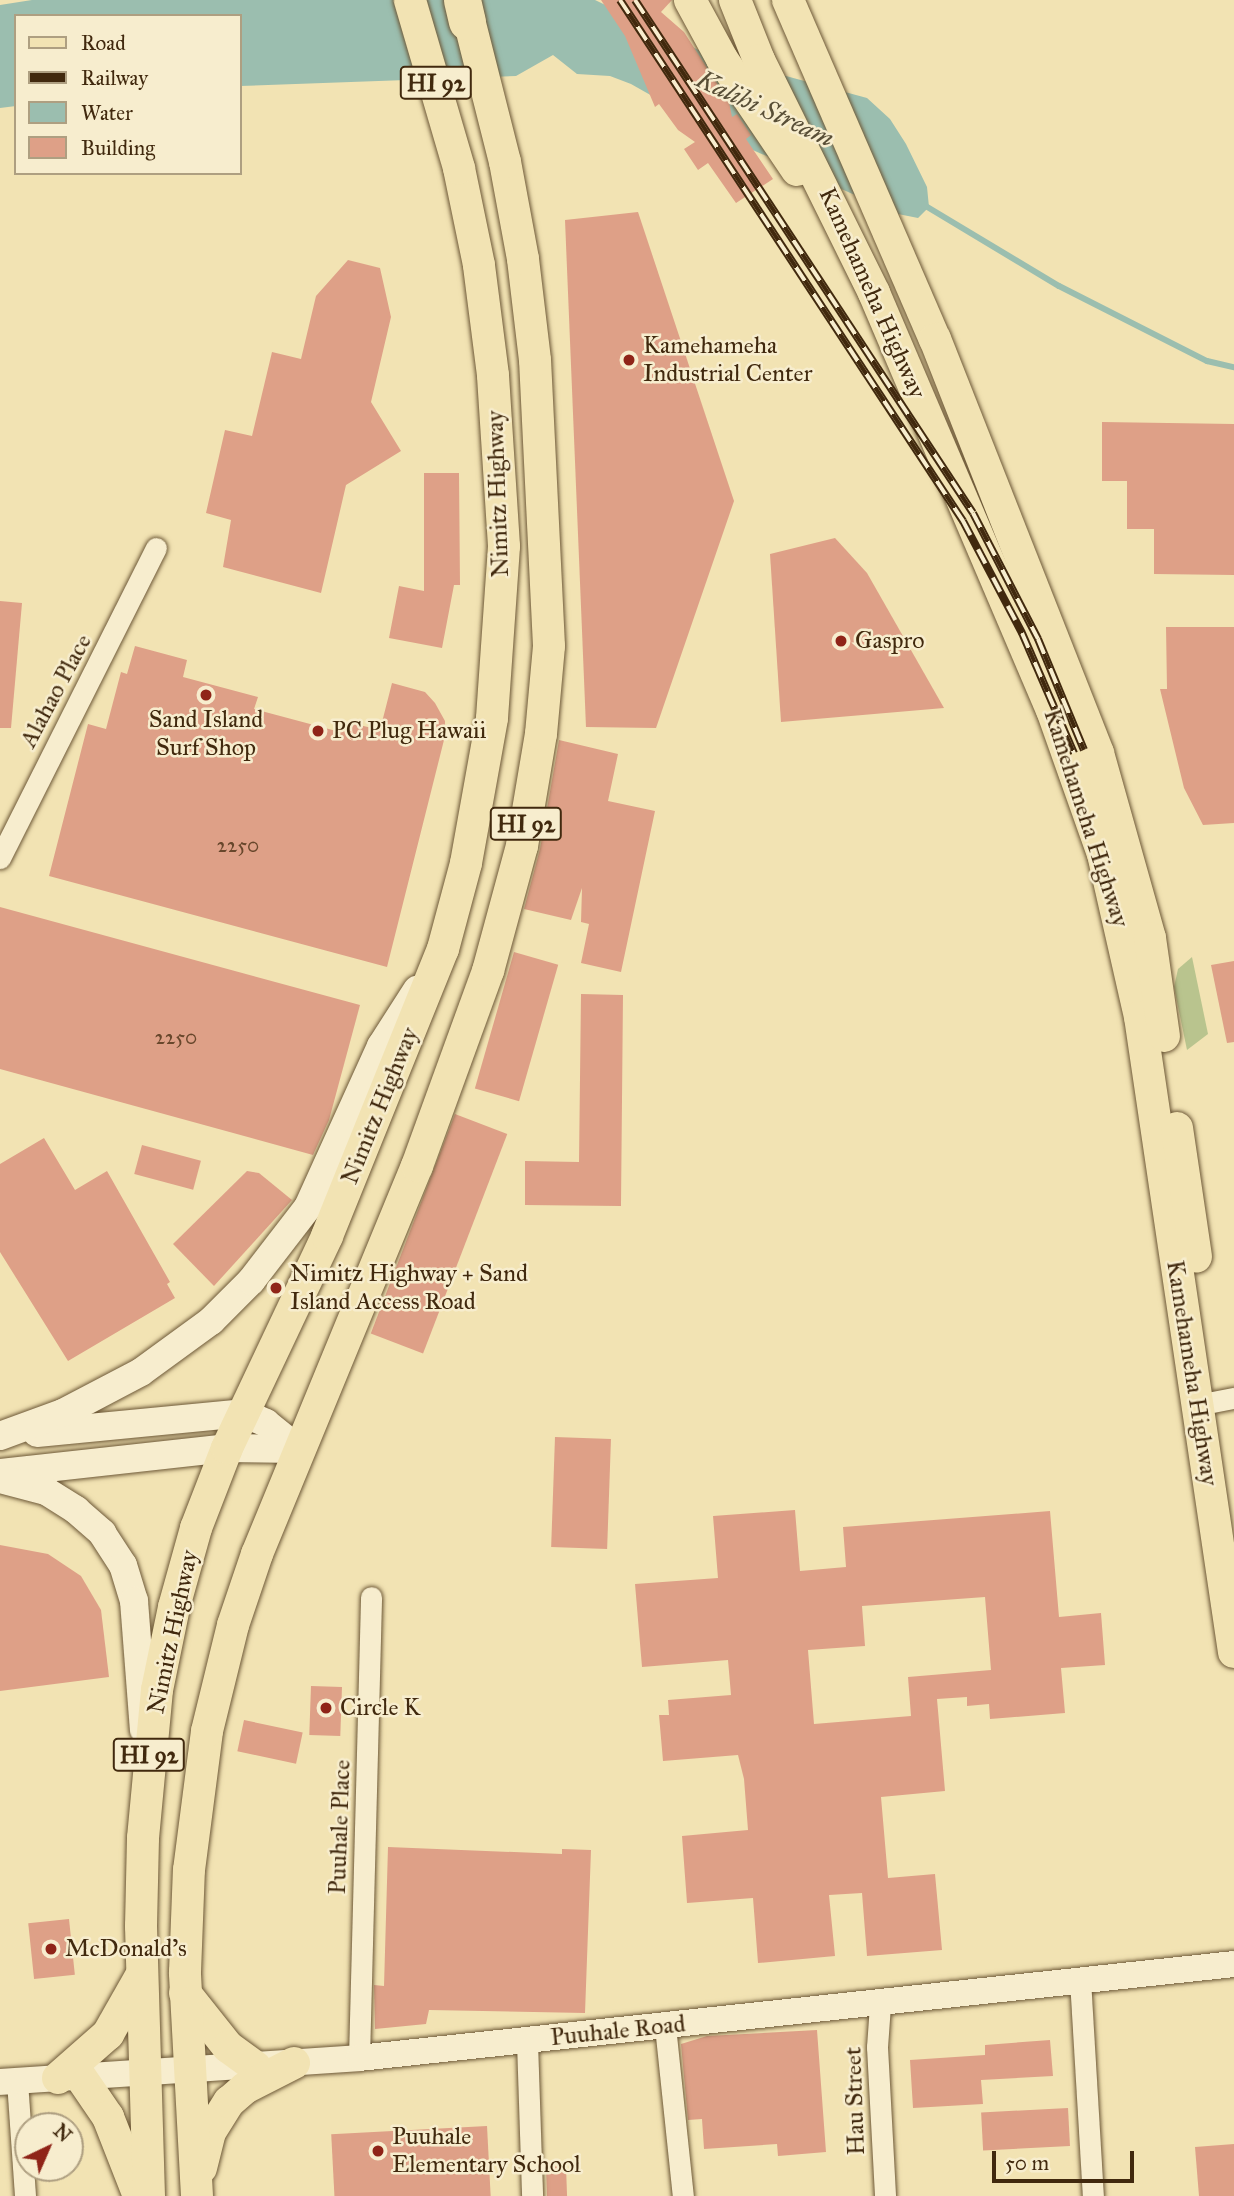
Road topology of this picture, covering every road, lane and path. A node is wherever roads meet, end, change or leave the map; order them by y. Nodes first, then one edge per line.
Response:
1 (410, 0) edge
2 (690, 0) edge
3 (735, 0) edge
4 (789, 1) edge
5 (464, 7) edge
6 (822, 195) junction
7 (156, 548) dead end
8 (0, 858) edge
9 (443, 949) junction
10 (1216, 1401) edge
11 (243, 1413) junction
12 (0, 1436) edge
13 (228, 1448) junction
14 (298, 1449) junction
15 (0, 1474) edge
16 (0, 1479) edge
17 (1234, 1515) edge
18 (371, 1597) dead end
19 (1234, 1652) edge
20 (147, 1766) junction
21 (1234, 1964) edge
22 (142, 1974) junction
23 (1080, 1979) junction
24 (185, 1993) junction
25 (880, 2005) junction
26 (665, 2025) junction
27 (527, 2042) junction
28 (359, 2058) junction
29 (294, 2063) junction
30 (256, 2067) junction
31 (188, 2070) junction
32 (146, 2072) junction
33 (69, 2077) junction
34 (9, 2082) edge
35 (196, 2191) edge
36 (24, 2196) edge
37 (139, 2196) edge
38 (149, 2196) edge
39 (532, 2196) edge
40 (682, 2196) edge
41 (885, 2196) edge
42 (1093, 2196) edge

1 - 9 main road, Nimitz Highway / HI 92
2 - 6 main road
3 - 6 main road, Kamehameha Highway
4 - 10 main road, Kamehameha Highway
5 - 14 main road, Nimitz Highway / HI 92
6 - 10 main road, Kamehameha Highway
7 - 8 street, Alahao Place
9 - 11 main road, Nimitz Highway / HI 92
9 - 12 main road
10 - 17 main road, Kamehameha Highway
10 - 19 main road, Kamehameha Highway
11 - 12 main road
11 - 13 main road, Nimitz Highway / HI 92
11 - 14 main road
13 - 14 main road
13 - 15 main road
13 - 20 main road, Nimitz Highway / HI 92
14 - 24 main road, Nimitz Highway / HI 92
16 - 20 main road
18 - 28 street, Puuhale Place
20 - 22 main road, Nimitz Highway / HI 92
21 - 23 street, Puuhale Road
22 - 32 main road, Nimitz Highway / HI 92
22 - 33 main road
23 - 25 street, Puuhale Road
23 - 42 street
24 - 30 main road
24 - 31 main road, Nimitz Highway / HI 92
25 - 26 street, Puuhale Road
25 - 41 street, Hau Street
26 - 27 street, Puuhale Road
26 - 40 street
27 - 28 street, Puuhale Road
27 - 39 street
28 - 29 street, Puuhale Road
29 - 30 street, Puuhale Road
29 - 35 main road
30 - 31 street, Puuhale Road
31 - 32 street, Puuhale Road
31 - 35 main road, Nimitz Highway / HI 92
32 - 33 street, Puuhale Road
32 - 38 main road, Nimitz Highway / HI 92
33 - 34 street, Puuhale Road
33 - 37 main road
34 - 36 street

